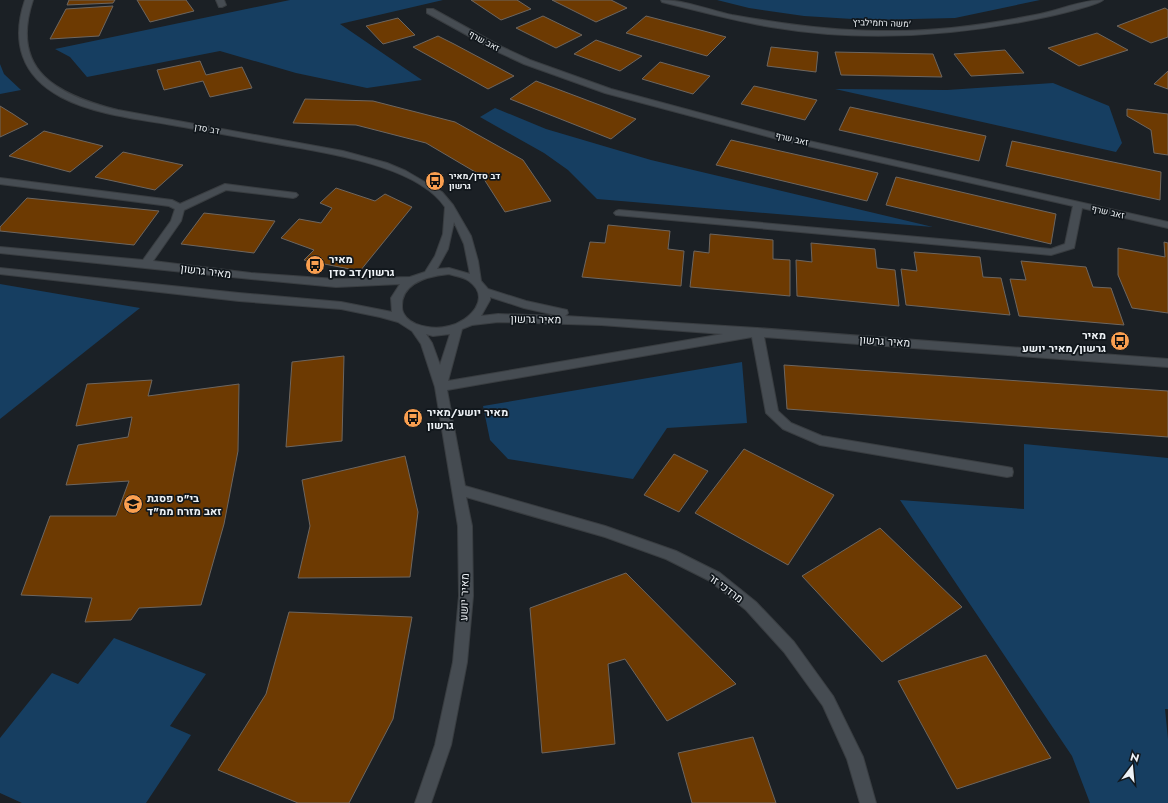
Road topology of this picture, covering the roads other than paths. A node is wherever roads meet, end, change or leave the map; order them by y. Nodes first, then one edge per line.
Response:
1 (29, 0) edge
2 (665, 0) edge
3 (1098, 0) edge
4 (430, 11) dead end
5 (0, 180) edge
6 (294, 195) dead end
7 (1078, 205) junction
8 (450, 207) junction
9 (180, 208) junction
10 (619, 213) dead end
11 (1168, 226) edge
12 (0, 250) edge
13 (146, 264) junction
14 (0, 271) edge
15 (429, 273) junction
16 (412, 280) junction
17 (476, 280) junction
18 (484, 291) junction
19 (401, 319) junction
20 (471, 321) junction
21 (601, 321) junction
22 (416, 328) junction
23 (457, 328) junction
24 (757, 332) junction
25 (1168, 362) edge
26 (441, 387) junction
27 (1007, 472) dead end
28 (458, 488) junction
29 (423, 803) edge
30 (868, 803) edge

1 - 8 street, דב סדן
2 - 3 street, משה רחמילביץ'
4 - 7 street, זאב שרף
5 - 9 street
6 - 9 street
7 - 10 street
7 - 11 street, זאב שרף
8 - 15 street
8 - 17 street, דב סדן
9 - 13 street
12 - 13 street, מאיר גרשון
13 - 16 street, מאיר גרשון
14 - 19 street, מאיר גרשון
15 - 16 street
15 - 17 street
16 - 19 street
17 - 18 street
18 - 20 street
18 - 21 street, מאיר גרשון
19 - 22 street
20 - 21 street, מאיר גרשון
20 - 23 street
21 - 24 street, מאיר גרשון
22 - 23 street
22 - 26 street, מאיר יושע
23 - 26 street, מאיר יושע
24 - 25 street, מאיר גרשון
24 - 26 street
24 - 27 street
26 - 28 street, מאיר יושע
28 - 29 street, מאיר יושע
28 - 30 street, מרדכי זר

